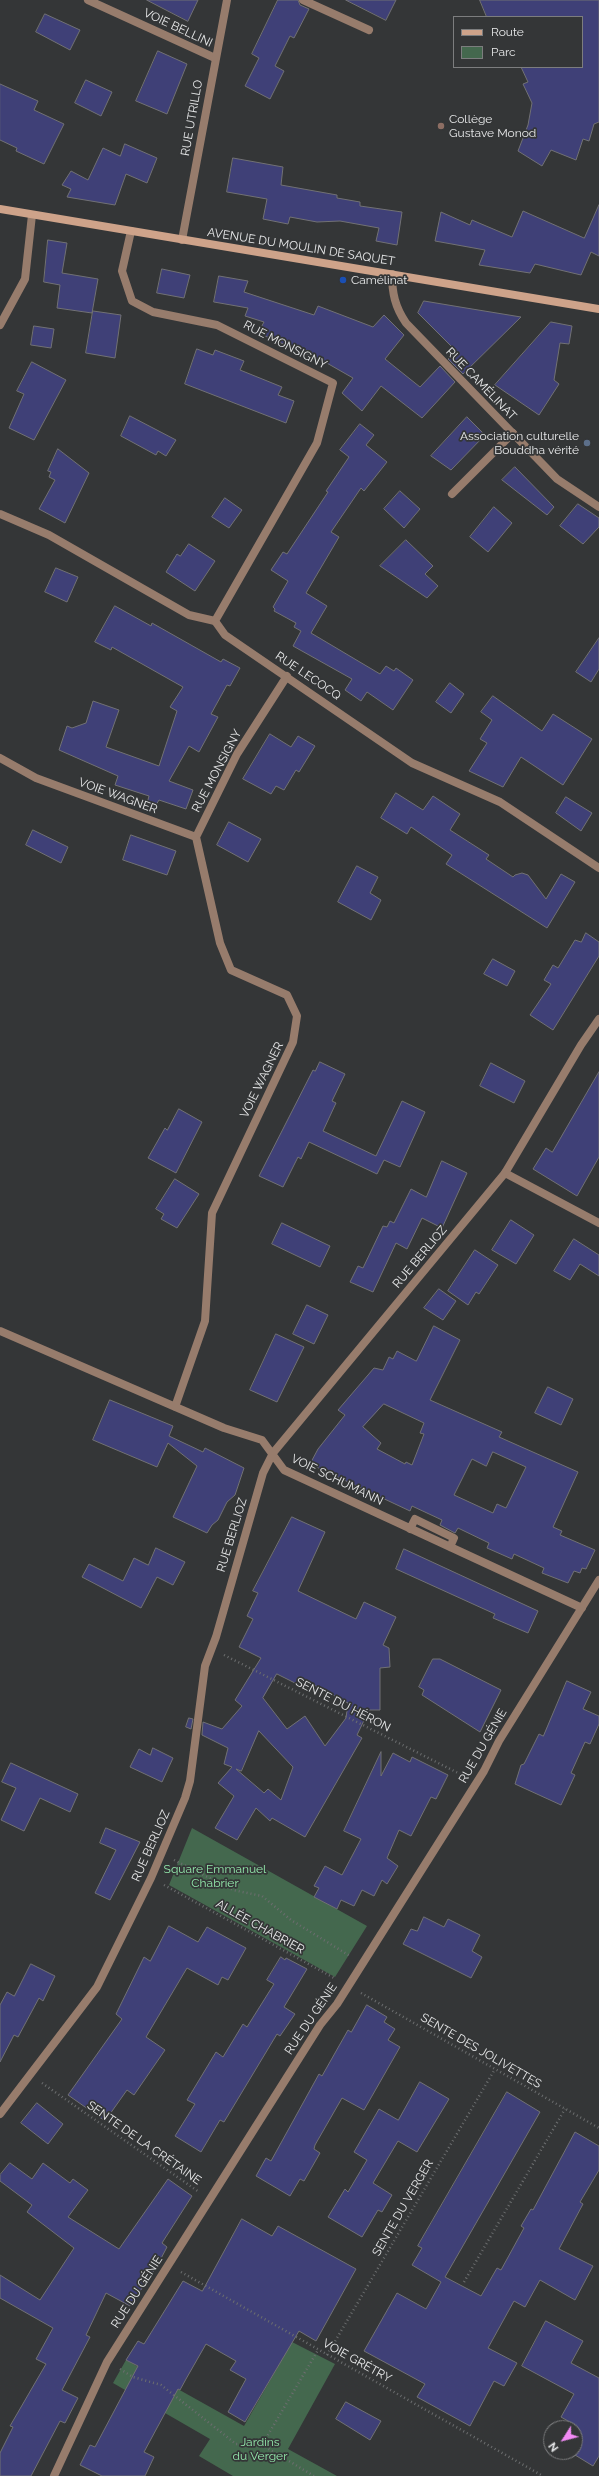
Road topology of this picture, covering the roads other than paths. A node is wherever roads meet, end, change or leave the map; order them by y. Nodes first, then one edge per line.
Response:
1 (88, 0) edge
2 (227, 0) edge
3 (303, 0) edge
4 (369, 30) dead end
5 (215, 58) junction
6 (0, 209) edge
7 (32, 215) junction
8 (131, 231) junction
9 (182, 240) junction
10 (392, 274) junction
11 (599, 309) edge
12 (0, 325) edge
13 (513, 433) junction
14 (452, 494) dead end
15 (599, 507) edge
16 (0, 514) edge
17 (215, 621) junction
18 (287, 676) junction
19 (0, 758) edge
20 (196, 837) junction
21 (599, 868) edge
22 (599, 1019) edge
23 (505, 1173) junction
24 (599, 1223) edge
25 (0, 1331) edge
26 (175, 1407) junction
27 (274, 1453) junction
28 (599, 1580) edge
29 (582, 1608) junction
30 (0, 2114) edge
31 (54, 2476) edge

1 - 5 street, VOIE BELLINI
2 - 5 street, RUE UTRILLO
3 - 4 street
5 - 9 street, RUE UTRILLO
6 - 7 main road, AVENUE DU MOULIN DE SAQUET
7 - 8 main road, AVENUE DU MOULIN DE SAQUET
7 - 12 street
8 - 9 main road, AVENUE DU MOULIN DE SAQUET
8 - 17 street, RUE MONSIGNY
9 - 10 main road, AVENUE DU MOULIN DE SAQUET
10 - 11 main road, AVENUE DU MOULIN DE SAQUET
10 - 13 street, RUE CAMÉLINAT
13 - 14 street
13 - 15 street, RUE CAMÉLINAT
16 - 17 street
17 - 18 street, RUE LECOCQ
18 - 20 street, RUE MONSIGNY
18 - 21 street, RUE LECOCQ
19 - 20 street, VOIE WAGNER
20 - 26 street, VOIE WAGNER
22 - 23 street, RUE BERLIOZ
23 - 24 street
23 - 27 street, RUE BERLIOZ
25 - 26 street, VOIE SCHUMANN
26 - 27 street, VOIE SCHUMANN
27 - 29 street, VOIE SCHUMANN
27 - 30 street, RUE BERLIOZ
28 - 29 street, RUE DU GÉNIE
29 - 31 street, RUE DU GÉNIE

